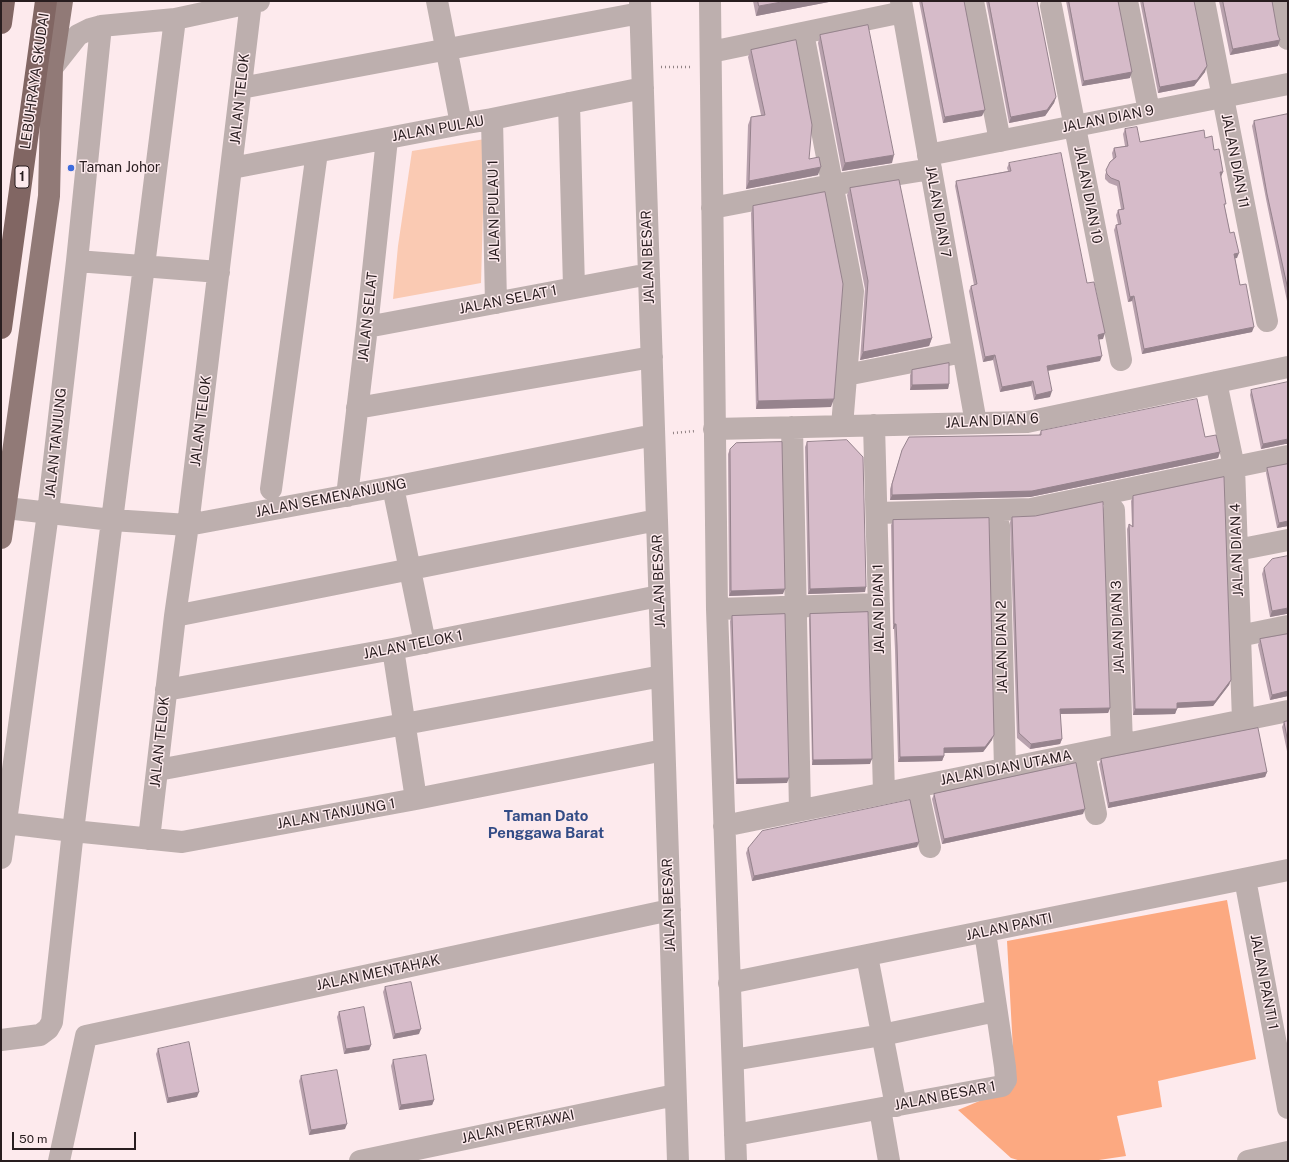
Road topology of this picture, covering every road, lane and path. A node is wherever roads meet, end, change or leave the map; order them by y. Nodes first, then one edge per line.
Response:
1 (4, 1) edge
2 (46, 1) edge
3 (62, 1) edge
4 (224, 1) edge
5 (437, 1) edge
6 (710, 1) edge
7 (973, 1) edge
8 (1127, 1) edge
9 (1204, 1) edge
10 (1280, 1) edge
11 (255, 2) edge
12 (902, 6) edge
13 (1051, 6) dead end
14 (640, 7) edge
15 (175, 19) junction
16 (1, 23) edge
17 (101, 26) junction
18 (803, 33) junction
19 (1288, 39) edge
20 (447, 49) junction
21 (711, 59) junction
22 (52, 68) junction
23 (642, 78) junction
24 (1288, 84) edge
25 (241, 88) junction
26 (1223, 97) junction
27 (569, 103) junction
28 (1149, 111) junction
29 (492, 119) junction
30 (462, 124) junction
31 (1075, 126) junction
32 (387, 139) junction
33 (1000, 141) junction
34 (317, 152) junction
35 (929, 162) junction
36 (232, 168) junction
37 (832, 185) junction
38 (712, 208) junction
39 (77, 261) junction
40 (144, 266) junction
41 (219, 272) junction
42 (649, 274) junction
43 (574, 287) junction
44 (496, 304) junction
45 (1267, 321) dead end
46 (367, 327) junction
47 (1, 328) edge
48 (963, 352) junction
49 (652, 357) junction
50 (1121, 360) dead end
51 (1288, 368) edge
52 (846, 375) junction
53 (1216, 382) junction
54 (357, 408) junction
55 (976, 423) junction
56 (874, 425) junction
57 (842, 426) junction
58 (792, 427) junction
59 (714, 429) junction
60 (654, 435) junction
61 (1288, 456) edge
62 (1234, 467) junction
63 (393, 487) junction
64 (271, 489) dead end
65 (347, 496) junction
66 (6, 508) junction
67 (1114, 510) dead end
68 (48, 513) junction
69 (877, 513) junction
70 (112, 520) junction
71 (657, 520) junction
72 (188, 525) junction
73 (999, 526) dead end
74 (1, 538) edge
75 (1288, 540) edge
76 (1237, 550) junction
77 (409, 569) junction
78 (659, 596) junction
79 (879, 604) junction
80 (796, 606) junction
81 (717, 609) junction
82 (175, 616) junction
83 (1288, 626) edge
84 (1240, 636) junction
85 (424, 643) junction
86 (393, 649) junction
87 (662, 676) junction
88 (166, 690) junction
89 (1288, 711) edge
90 (1242, 720) junction
91 (406, 725) junction
92 (1122, 745) junction
93 (664, 750) junction
94 (1084, 753) junction
95 (1005, 769) junction
96 (158, 770) junction
97 (917, 787) junction
98 (884, 793) junction
99 (416, 799) junction
100 (800, 810) junction
101 (1096, 814) dead end
102 (5, 823) junction
103 (724, 826) junction
104 (73, 832) junction
105 (149, 839) junction
106 (930, 847) dead end
107 (1, 858) edge
108 (1288, 870) edge
109 (1245, 879) junction
110 (670, 910) junction
111 (985, 932) junction
112 (867, 956) junction
113 (729, 983) junction
114 (996, 1011) junction
115 (882, 1035) junction
116 (1, 1040) edge
117 (733, 1060) junction
118 (675, 1095) junction
119 (888, 1108) junction
120 (1288, 1108) edge
121 (735, 1135) junction
122 (1288, 1152) edge
123 (65, 1160) edge
124 (360, 1161) edge
125 (678, 1161) edge
126 (736, 1161) edge
127 (889, 1161) edge
128 (1248, 1161) edge

1 - 16 highway
2 - 47 highway, LEBUHRAYA SKUDAI / 1
3 - 22 main road
4 - 15 street
5 - 20 street
6 - 21 street
7 - 33 street
8 - 28 street
9 - 26 street, JALAN DIAN 11
10 - 19 street
11 - 15 street
11 - 25 street, JALAN TELOK
12 - 18 street
12 - 35 street, JALAN DIAN 7
13 - 31 street, JALAN DIAN 10
14 - 20 street
14 - 23 street, JALAN BESAR
15 - 17 street
15 - 40 street
17 - 22 street
17 - 39 street, JALAN TANJUNG
18 - 21 street
18 - 37 street
20 - 25 street
20 - 30 street
21 - 23 path
21 - 38 street
22 - 66 main road
23 - 27 street, JALAN PULAU
23 - 42 street, JALAN BESAR
24 - 26 street, JALAN DIAN 9
25 - 36 street, JALAN TELOK
26 - 28 street, JALAN DIAN 9
26 - 45 street, JALAN DIAN 11
27 - 29 street, JALAN PULAU
27 - 43 street
28 - 31 street, JALAN DIAN 9
29 - 30 street, JALAN PULAU
29 - 44 street, JALAN PULAU 1
30 - 32 street, JALAN PULAU
31 - 33 street, JALAN DIAN 9
31 - 50 street, JALAN DIAN 10
32 - 34 street, JALAN PULAU
32 - 46 street, JALAN SELAT
33 - 35 street, JALAN DIAN 9
34 - 36 street, JALAN PULAU
34 - 64 street
35 - 37 street, JALAN DIAN 9
35 - 48 street, JALAN DIAN 7
36 - 41 street, JALAN TELOK
37 - 38 street, JALAN DIAN 9
37 - 52 street
38 - 59 street
39 - 40 street
39 - 68 street, JALAN TANJUNG
40 - 41 street
40 - 70 street
41 - 72 street, JALAN TELOK
42 - 43 street, JALAN SELAT 1
42 - 49 street, JALAN BESAR
43 - 44 street, JALAN SELAT 1
44 - 46 street, JALAN SELAT 1
46 - 54 street, JALAN SELAT
48 - 52 street
48 - 55 street, JALAN DIAN 7
49 - 54 street
49 - 60 street, JALAN BESAR
51 - 53 street, JALAN DIAN 6
52 - 57 street
53 - 55 street, JALAN DIAN 6
53 - 62 street, JALAN DIAN 4
54 - 65 street, JALAN SELAT
55 - 56 street, JALAN DIAN 6
56 - 57 street, JALAN DIAN 6
56 - 69 street, JALAN DIAN 1
57 - 58 street, JALAN DIAN 6
58 - 59 street, JALAN DIAN 6
58 - 80 street
59 - 60 path
59 - 81 street
60 - 63 street, JALAN SEMENANJUNG
60 - 71 street, JALAN BESAR
61 - 62 street
62 - 69 street
62 - 76 street, JALAN DIAN 4
63 - 65 street, JALAN SEMENANJUNG
63 - 77 street
65 - 72 street, JALAN SEMENANJUNG
66 - 68 street, JALAN SEMENANJUNG
66 - 74 main road
67 - 92 street, JALAN DIAN 3
68 - 70 street, JALAN SEMENANJUNG
68 - 102 street, JALAN TANJUNG
69 - 79 street, JALAN DIAN 1
70 - 72 street, JALAN SEMENANJUNG
70 - 104 street
71 - 77 street
71 - 78 street, JALAN BESAR
72 - 82 street, JALAN TELOK
73 - 95 street, JALAN DIAN 2
75 - 76 street
76 - 84 street, JALAN DIAN 4
77 - 82 street
77 - 85 street
78 - 85 street, JALAN TELOK 1
78 - 87 street, JALAN BESAR
79 - 80 street
79 - 98 street, JALAN DIAN 1
80 - 81 street
80 - 100 street
81 - 103 street
82 - 88 street, JALAN TELOK
83 - 84 street
84 - 90 street, JALAN DIAN 4
85 - 86 street, JALAN TELOK 1
86 - 88 street, JALAN TELOK 1
86 - 91 street
87 - 91 street
87 - 93 street, JALAN BESAR
88 - 96 street, JALAN TELOK
89 - 90 street, JALAN DIAN UTAMA
90 - 92 street, JALAN DIAN UTAMA
91 - 96 street
91 - 99 street
92 - 94 street, JALAN DIAN UTAMA
93 - 99 street, JALAN TANJUNG 1
93 - 110 street, JALAN BESAR
94 - 95 street, JALAN DIAN UTAMA
94 - 101 street
95 - 97 street, JALAN DIAN UTAMA
96 - 105 street, JALAN TELOK
97 - 98 street, JALAN DIAN UTAMA
97 - 106 street
98 - 100 street, JALAN DIAN UTAMA
99 - 105 street, JALAN TANJUNG 1
100 - 103 street, JALAN DIAN UTAMA
102 - 104 street, JALAN TANJUNG 1
102 - 107 street, JALAN TANJUNG
103 - 113 street
104 - 105 street, JALAN TANJUNG 1
104 - 116 street
108 - 109 street, JALAN PANTI
109 - 111 street, JALAN PANTI
109 - 120 street, JALAN PANTI 1
110 - 118 street, JALAN BESAR
110 - 123 street, JALAN MENTAHAK
111 - 112 street, JALAN PANTI
111 - 114 street, JALAN BESAR 1
112 - 113 street, JALAN PANTI
112 - 115 street
113 - 117 street
114 - 115 street
114 - 119 street, JALAN BESAR 1
115 - 117 street
115 - 119 street
117 - 121 street
118 - 124 street, JALAN PERTAWAI
118 - 125 street, JALAN BESAR
119 - 121 street, JALAN BESAR 1
119 - 127 street
121 - 126 street
122 - 128 street

